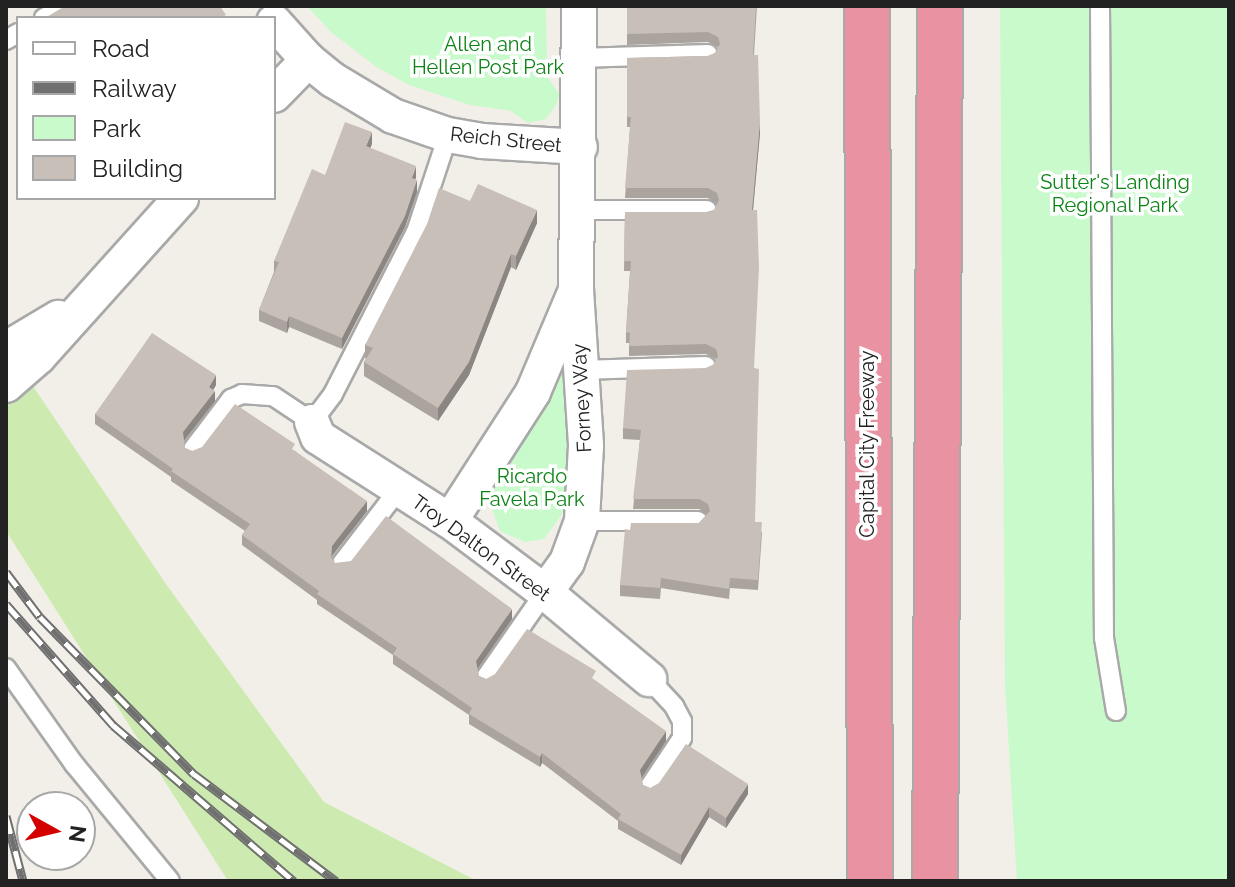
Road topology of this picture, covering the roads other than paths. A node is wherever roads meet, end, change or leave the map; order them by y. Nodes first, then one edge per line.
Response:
1 (65, 6) edge
2 (579, 6) edge
3 (867, 6) edge
4 (940, 6) edge
5 (1100, 6) edge
6 (48, 16) edge
7 (276, 24) edge
8 (708, 54) edge
9 (579, 58) junction
10 (308, 60) junction
11 (276, 93) edge
12 (448, 135) junction
13 (580, 147) junction
14 (179, 200) edge
15 (578, 210) junction
16 (707, 210) edge
17 (576, 290) junction
18 (92, 296) junction
19 (6, 349) edge
20 (706, 366) edge
21 (582, 370) junction
22 (6, 385) edge
23 (312, 422) junction
24 (193, 449) edge
25 (399, 489) junction
26 (450, 521) junction
27 (582, 521) junction
28 (698, 521) edge
29 (342, 563) edge
30 (545, 592) junction
31 (6, 668) edge
32 (486, 677) edge
33 (649, 679) joint
34 (1116, 711) dead end
35 (650, 786) edge
36 (170, 881) edge
37 (870, 881) edge
38 (935, 881) edge

1 - 6 lane
2 - 9 street, Forney Way
3 - 37 highway, Capital City Freeway
4 - 38 highway
5 - 34 lane
7 - 10 street, Reich Street
8 - 9 lane
9 - 13 street, Forney Way
10 - 11 street
10 - 12 street, Reich Street
12 - 13 street, Reich Street
12 - 23 lane
13 - 15 street, Forney Way
14 - 18 street
15 - 16 lane
15 - 17 street, Forney Way
17 - 21 street, Forney Way
17 - 26 street, Forney Way
18 - 19 street
18 - 22 street
20 - 21 lane
21 - 27 street, Forney Way
23 - 24 lane
23 - 25 street, Troy Dalton Street
25 - 26 street, Troy Dalton Street
25 - 29 lane
26 - 30 street, Troy Dalton Street
27 - 28 lane
27 - 30 street, Forney Way
30 - 32 lane
30 - 33 street, Troy Dalton Street
31 - 36 lane
33 - 35 lane

